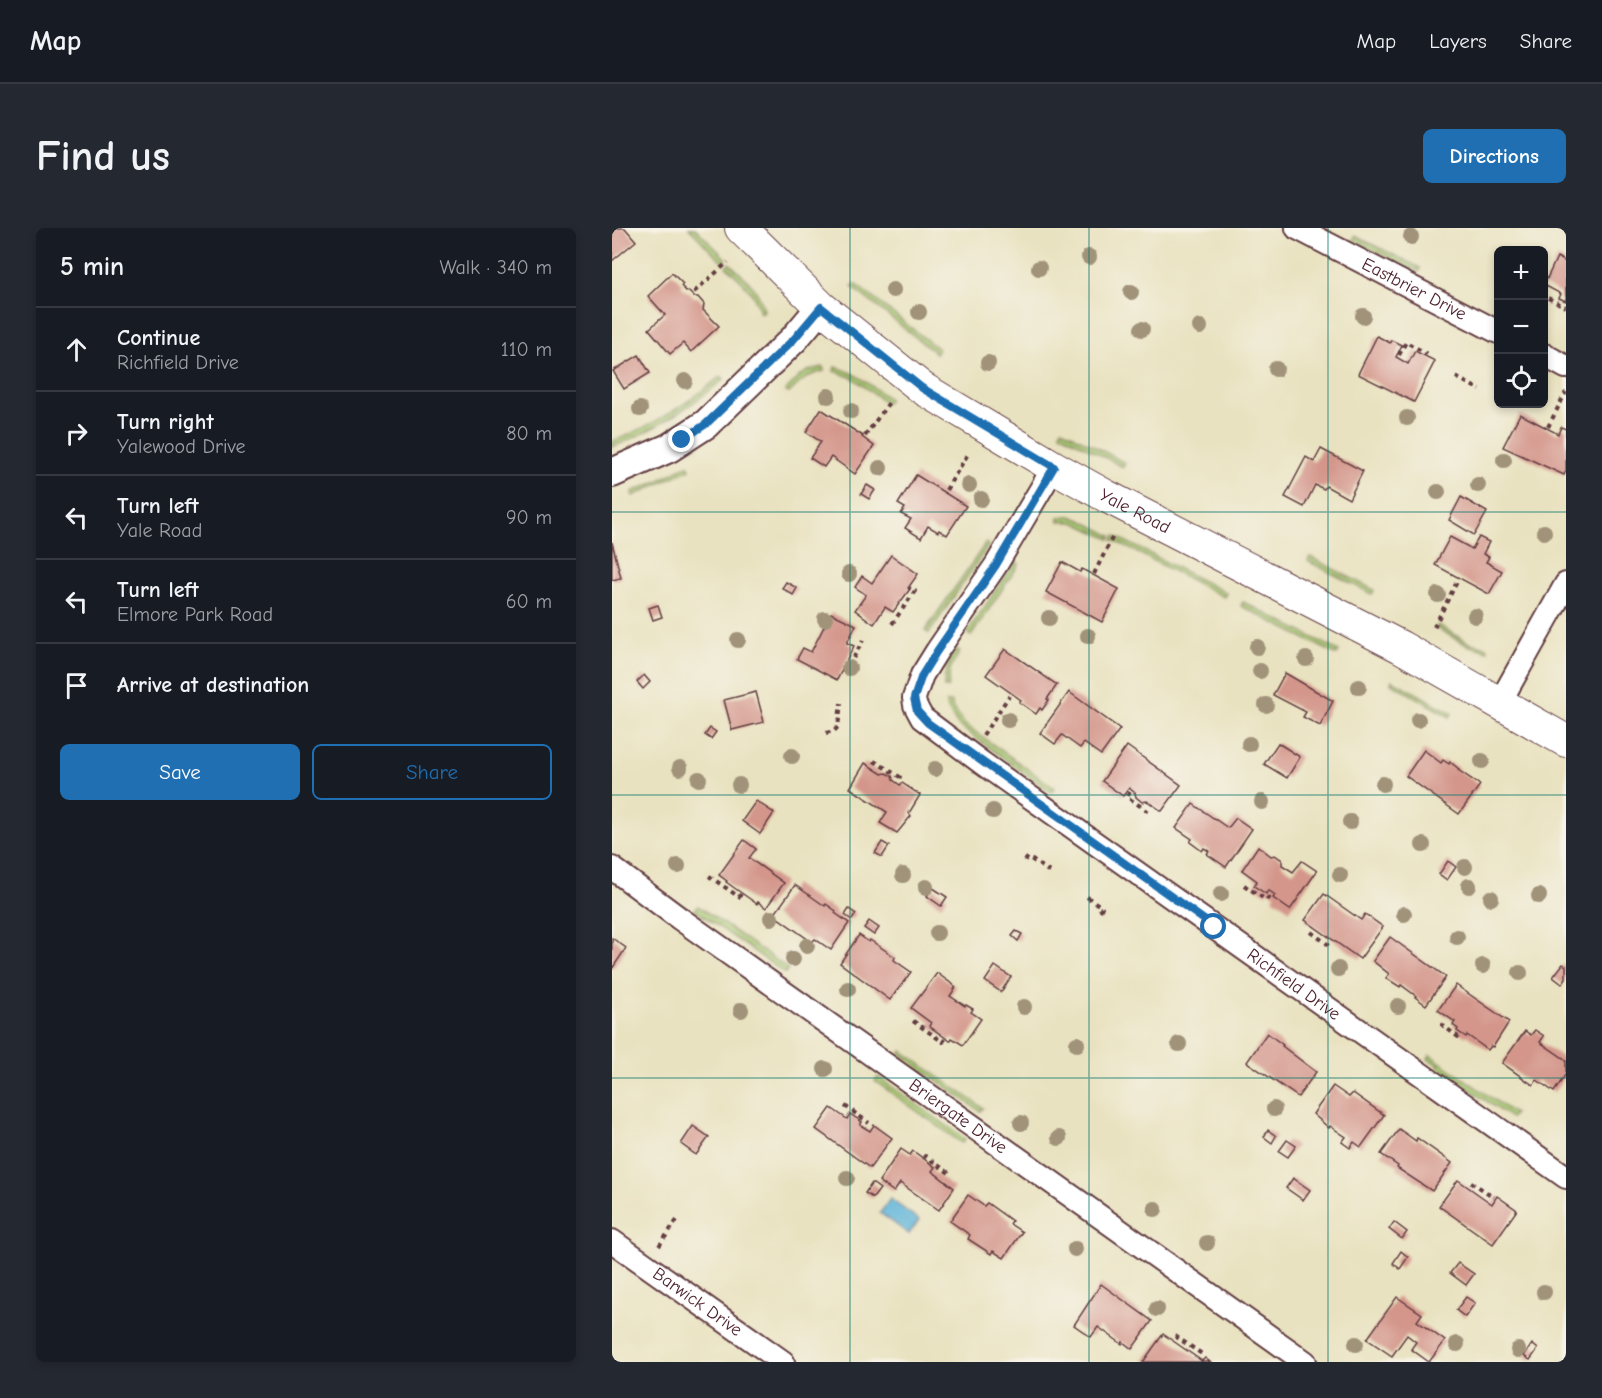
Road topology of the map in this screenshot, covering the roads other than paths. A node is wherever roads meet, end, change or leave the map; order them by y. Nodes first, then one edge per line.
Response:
1 (741, 228) edge
2 (1297, 228) edge
3 (821, 307) junction
4 (1494, 330) edge
5 (1548, 357) edge
6 (1566, 367) edge
7 (1054, 467) junction
8 (612, 473) edge
9 (1566, 584) edge
10 (1500, 702) junction
11 (1566, 741) edge
12 (612, 868) edge
13 (1566, 1178) edge
14 (612, 1241) edge
15 (783, 1362) edge
16 (1305, 1362) edge

1 - 3 main road, Yale Road
2 - 4 street, Eastbrier Drive
3 - 7 main road, Yale Road
3 - 8 street
5 - 6 street
7 - 10 main road, Yale Road
7 - 13 street, Richfield Drive
9 - 10 street
10 - 11 main road, Yale Road
12 - 16 street, Briergate Drive
14 - 15 street, Barwick Drive

